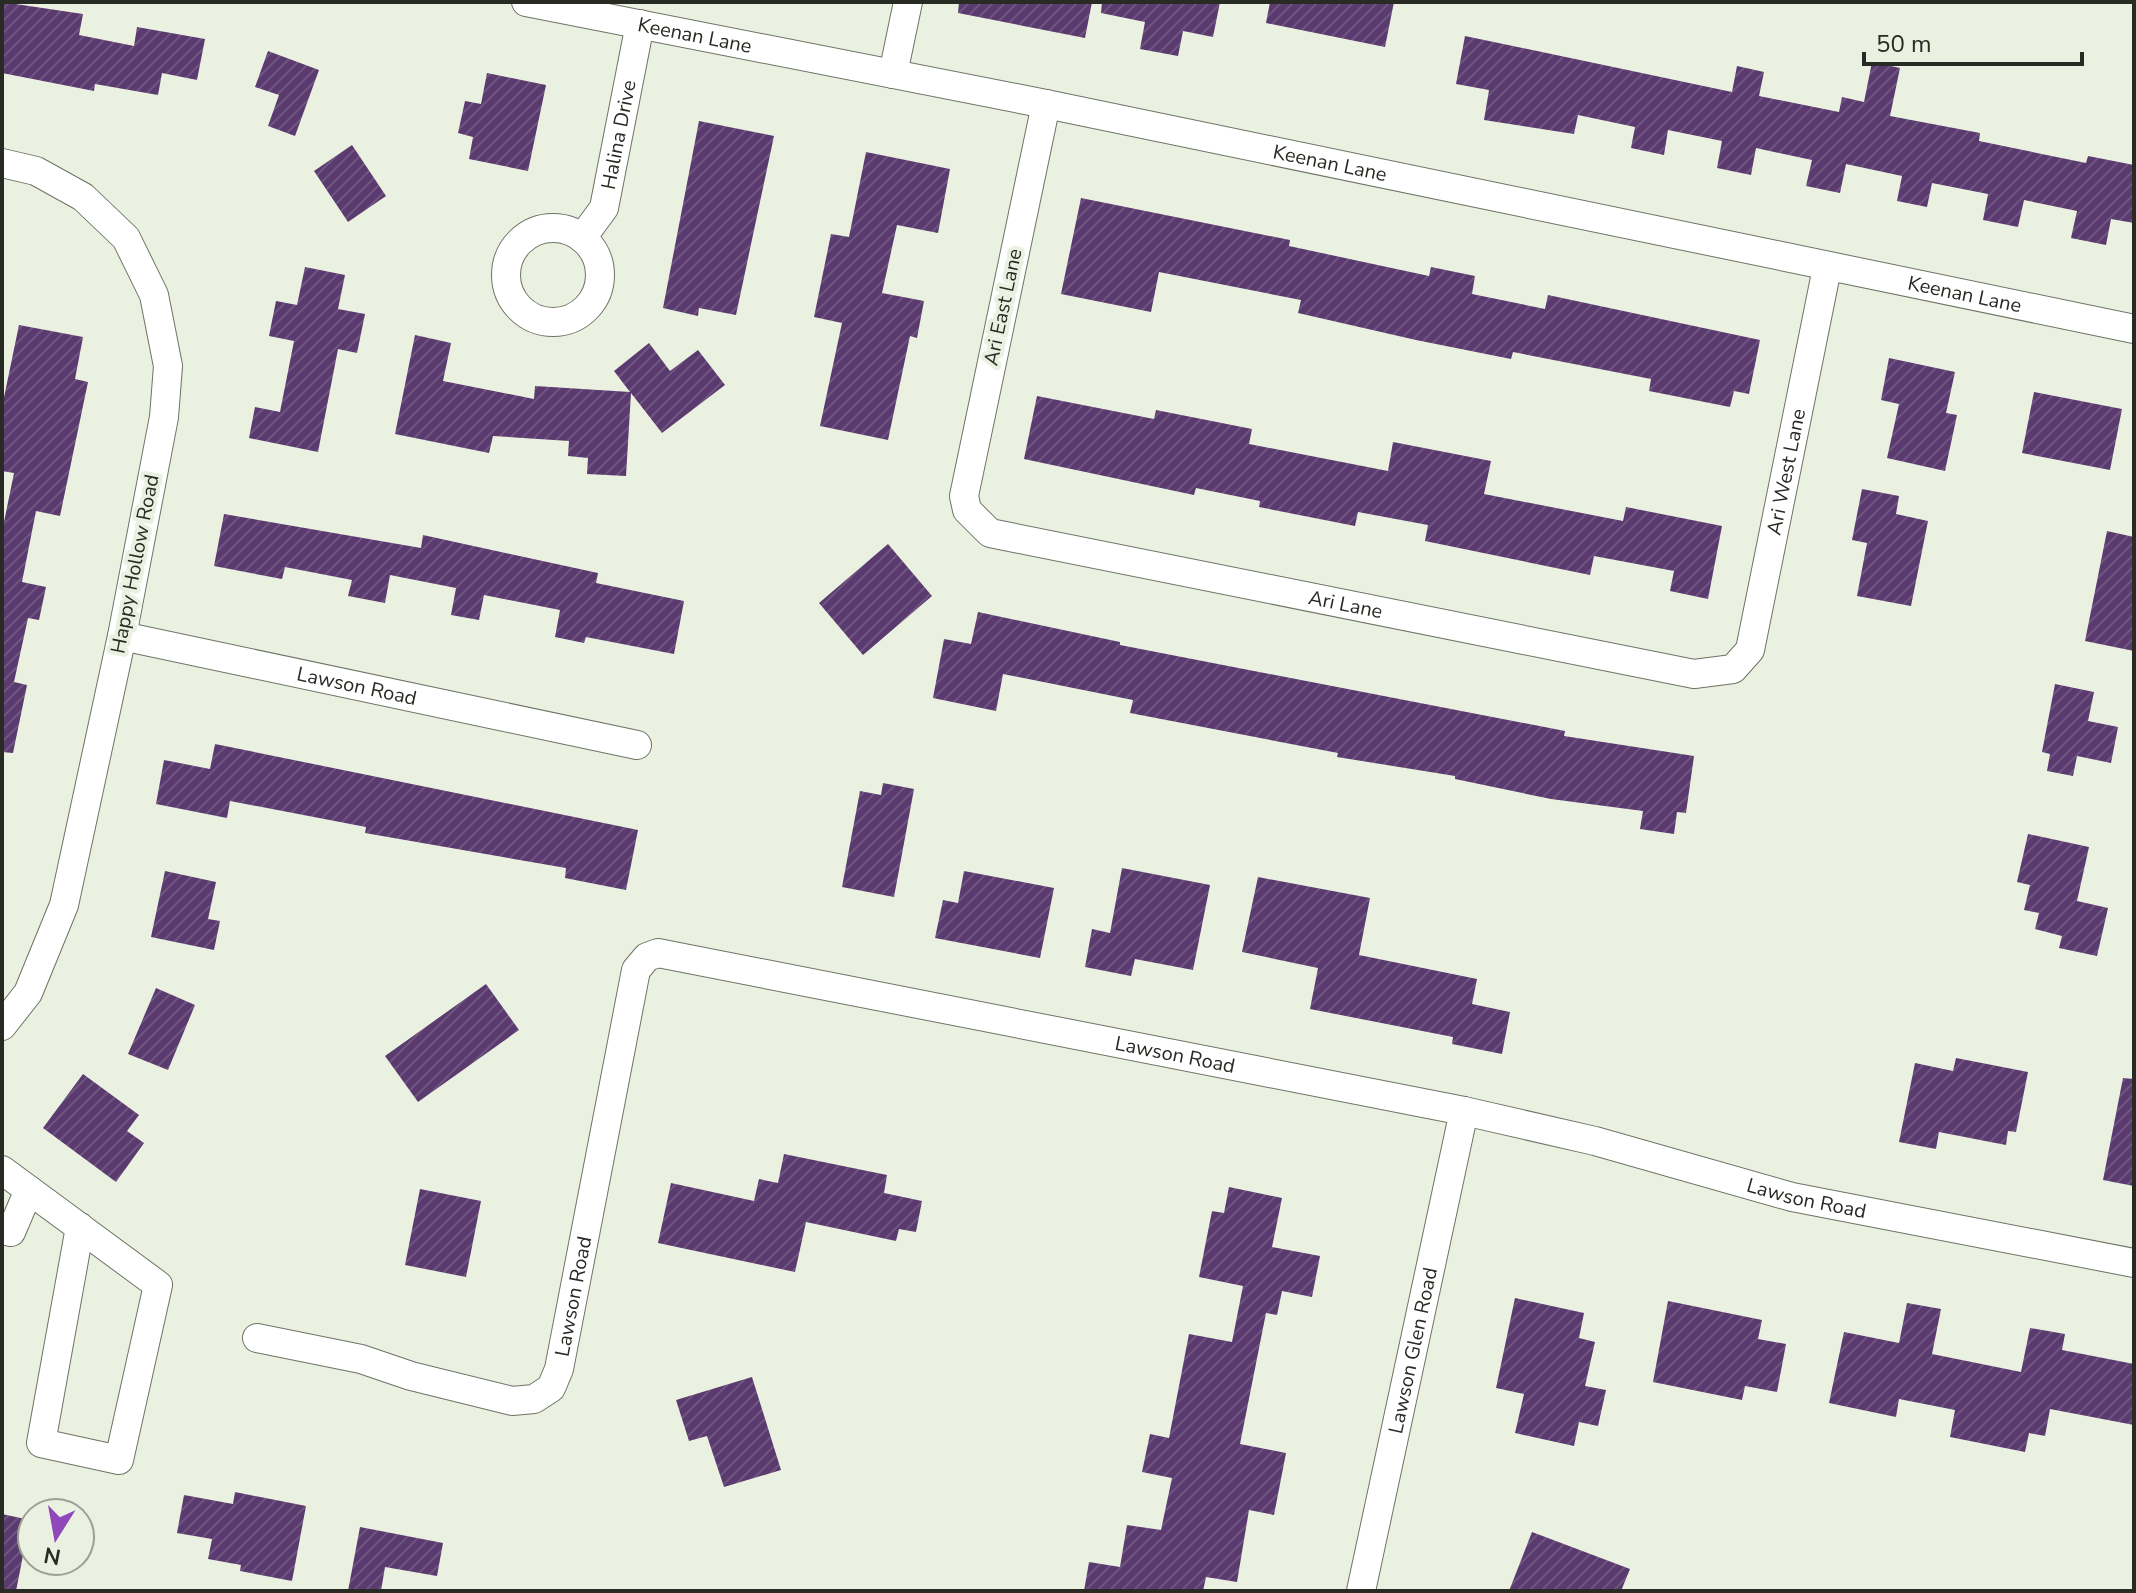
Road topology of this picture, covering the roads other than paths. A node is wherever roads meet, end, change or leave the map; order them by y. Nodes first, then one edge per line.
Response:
1 (526, 2) edge
2 (908, 2) edge
3 (640, 24) junction
4 (893, 74) junction
5 (1046, 104) junction
6 (2, 163) edge
7 (582, 238) dead end
8 (1827, 268) junction
9 (2134, 329) edge
10 (967, 510) joint
11 (122, 636) junction
12 (1733, 669) joint
13 (637, 745) dead end
14 (2, 1026) edge
15 (1464, 1111) junction
16 (2, 1170) edge
17 (29, 1190) junction
18 (80, 1227) junction
19 (2, 1230) edge
20 (2134, 1263) edge
21 (257, 1338) dead end
22 (1361, 1591) edge

1 - 3 street, Keenan Lane
2 - 4 street
3 - 4 street, Keenan Lane
3 - 7 street, Halina Drive
4 - 5 street, Keenan Lane
5 - 8 street, Keenan Lane
5 - 10 street, Ari East Lane
6 - 11 street, Happy Hollow Road
8 - 9 street, Keenan Lane
8 - 12 street, Ari West Lane
10 - 12 street, Ari Lane
11 - 13 street, Lawson Road
11 - 14 street, Happy Hollow Road
15 - 20 street, Lawson Road
15 - 21 street, Lawson Road
15 - 22 street, Lawson Glen Road
16 - 17 street
17 - 18 street
17 - 19 street
18 - 18 street

